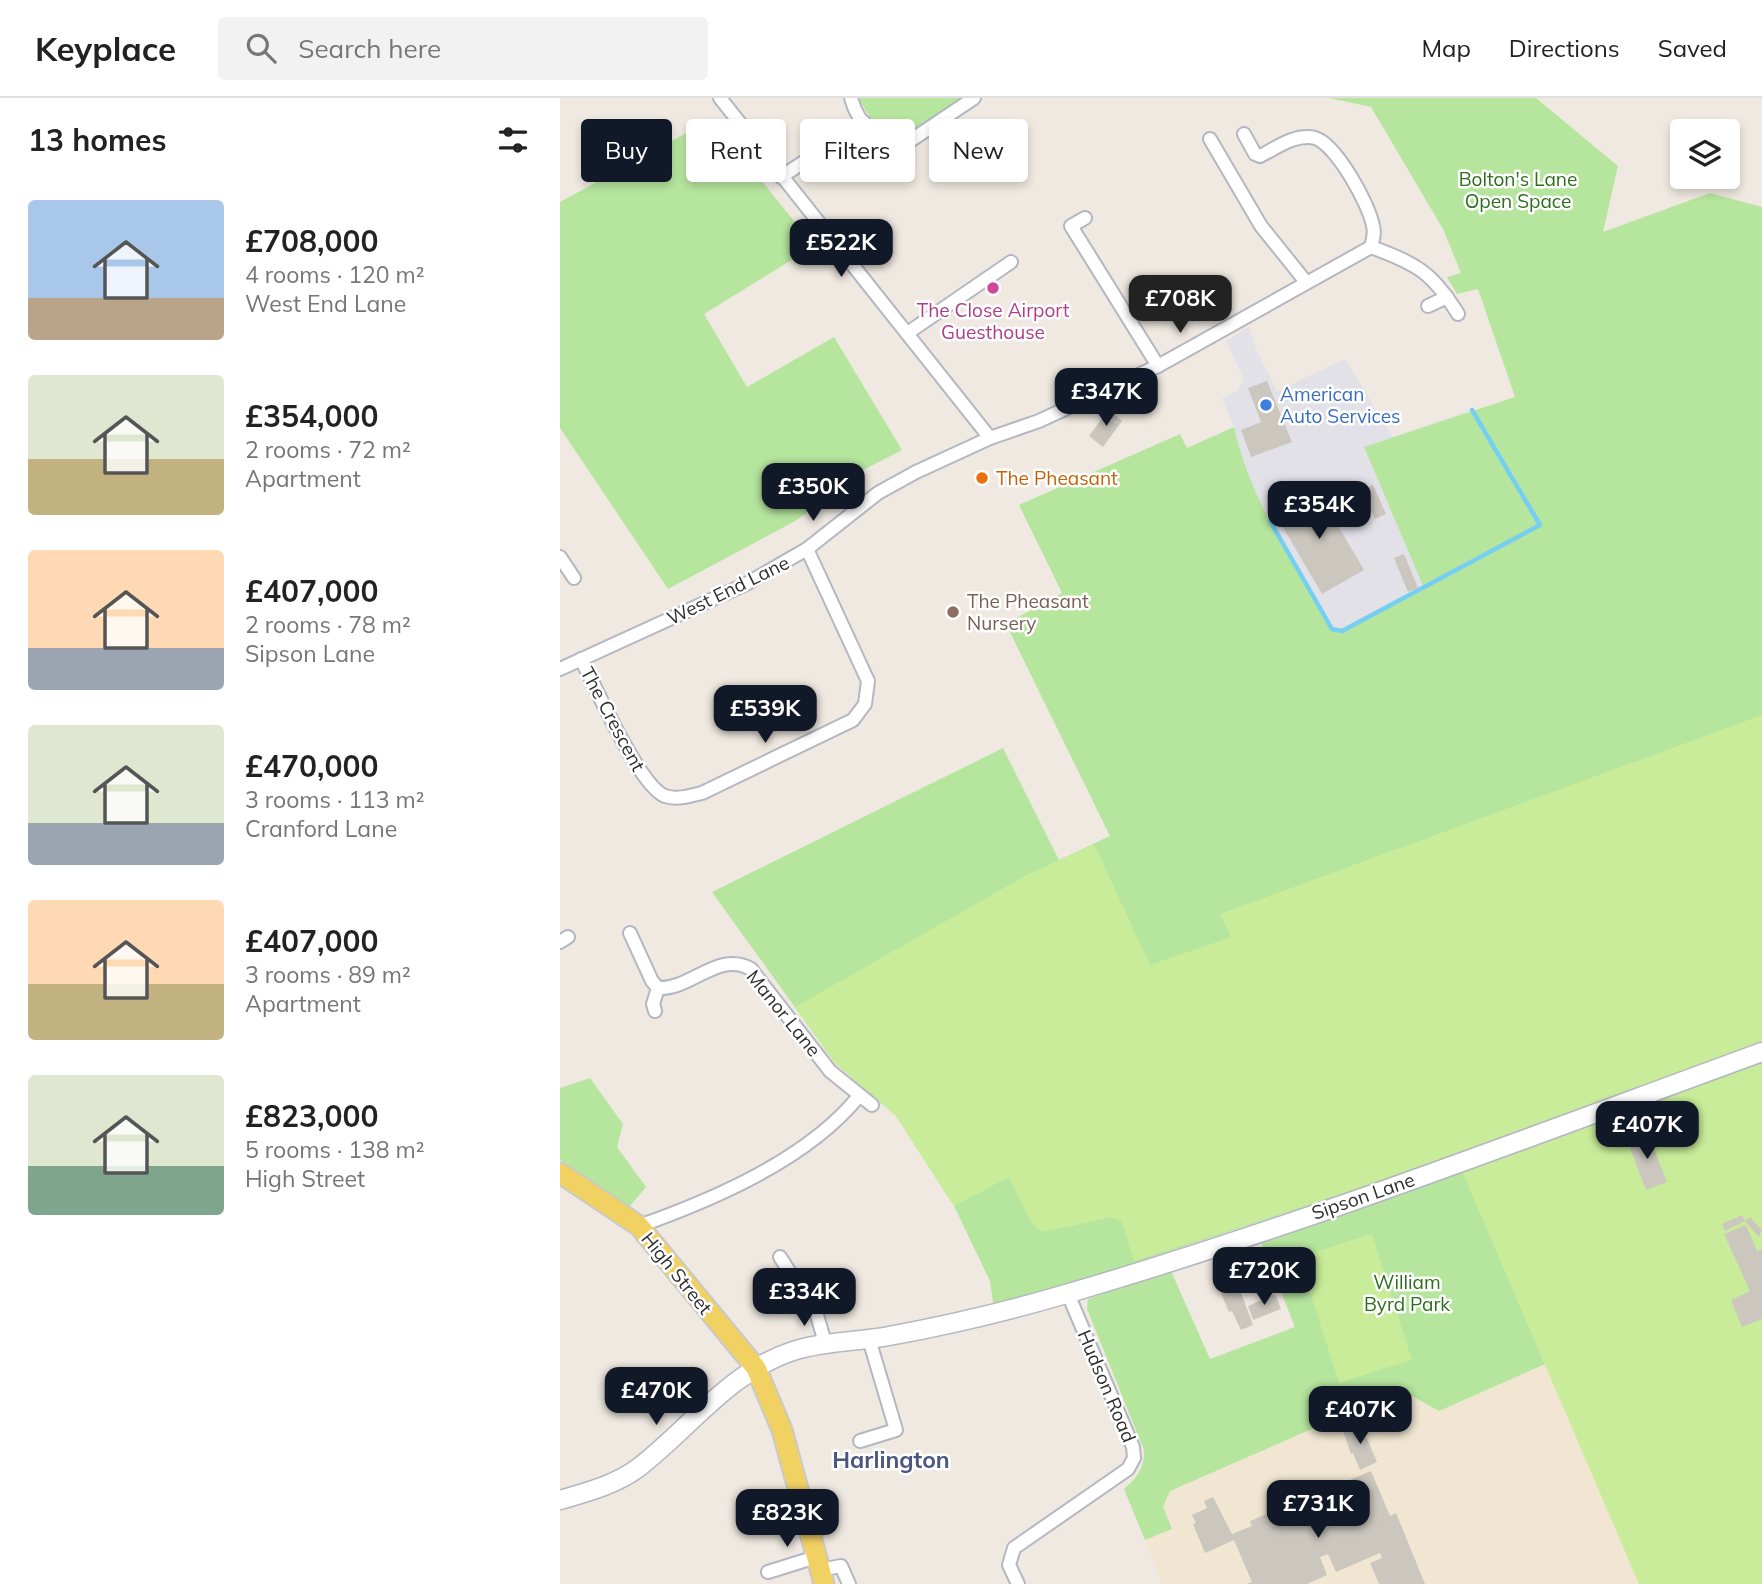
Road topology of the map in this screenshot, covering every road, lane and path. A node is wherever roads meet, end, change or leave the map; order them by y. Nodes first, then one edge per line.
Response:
1 (720, 98) edge
2 (851, 98) edge
3 (974, 98) edge
4 (736, 119) edge
5 (862, 119) edge
6 (1244, 134) dead end
7 (915, 137) edge
8 (1210, 139) dead end
9 (785, 182) edge
10 (1085, 218) dead end
11 (1371, 247) junction
12 (1011, 262) dead end
13 (1306, 282) junction
14 (1447, 297) junction
15 (1428, 306) dead end
16 (1458, 314) dead end
17 (908, 332) junction
18 (1158, 366) junction
19 (990, 438) junction
20 (807, 549) junction
21 (560, 557) edge
22 (574, 578) dead end
23 (581, 659) junction
24 (560, 669) edge
25 (631, 933) dead end
26 (658, 988) junction
27 (656, 1011) dead end
28 (1762, 1052) edge
29 (859, 1096) junction
30 (872, 1105) dead end
31 (560, 1173) edge
32 (639, 1226) junction
33 (780, 1257) dead end
34 (1068, 1294) junction
35 (869, 1339) junction
36 (825, 1343) junction
37 (756, 1368) junction
38 (860, 1441) dead end
39 (560, 1500) edge
40 (820, 1570) edge
41 (768, 1572) dead end
42 (849, 1584) edge
43 (1018, 1584) edge

1 - 4 street
2 - 5 street
3 - 7 street
6 - 11 street
8 - 13 street
9 - 17 street
10 - 18 street
11 - 13 street, West End Lane
11 - 14 street
12 - 17 street
13 - 18 street, West End Lane
14 - 15 street
14 - 16 street
17 - 19 street
18 - 19 street, West End Lane
19 - 20 street, West End Lane
20 - 23 street, West End Lane
20 - 23 street, The Crescent
21 - 22 street
23 - 24 street, West End Lane
25 - 26 street
26 - 27 street
26 - 29 street, Manor Lane
28 - 34 street, Sipson Lane
29 - 30 street, Manor Lane
29 - 32 street
31 - 32 main road, High Street
32 - 37 main road, High Street
33 - 36 street
34 - 35 street, Sipson Lane
34 - 43 street, Hudson Road
35 - 36 street, Sipson Lane
35 - 38 street
36 - 37 street, Sipson Lane
37 - 39 street, Sipson Lane
37 - 40 main road, High Street
40 - 41 street
40 - 42 street

